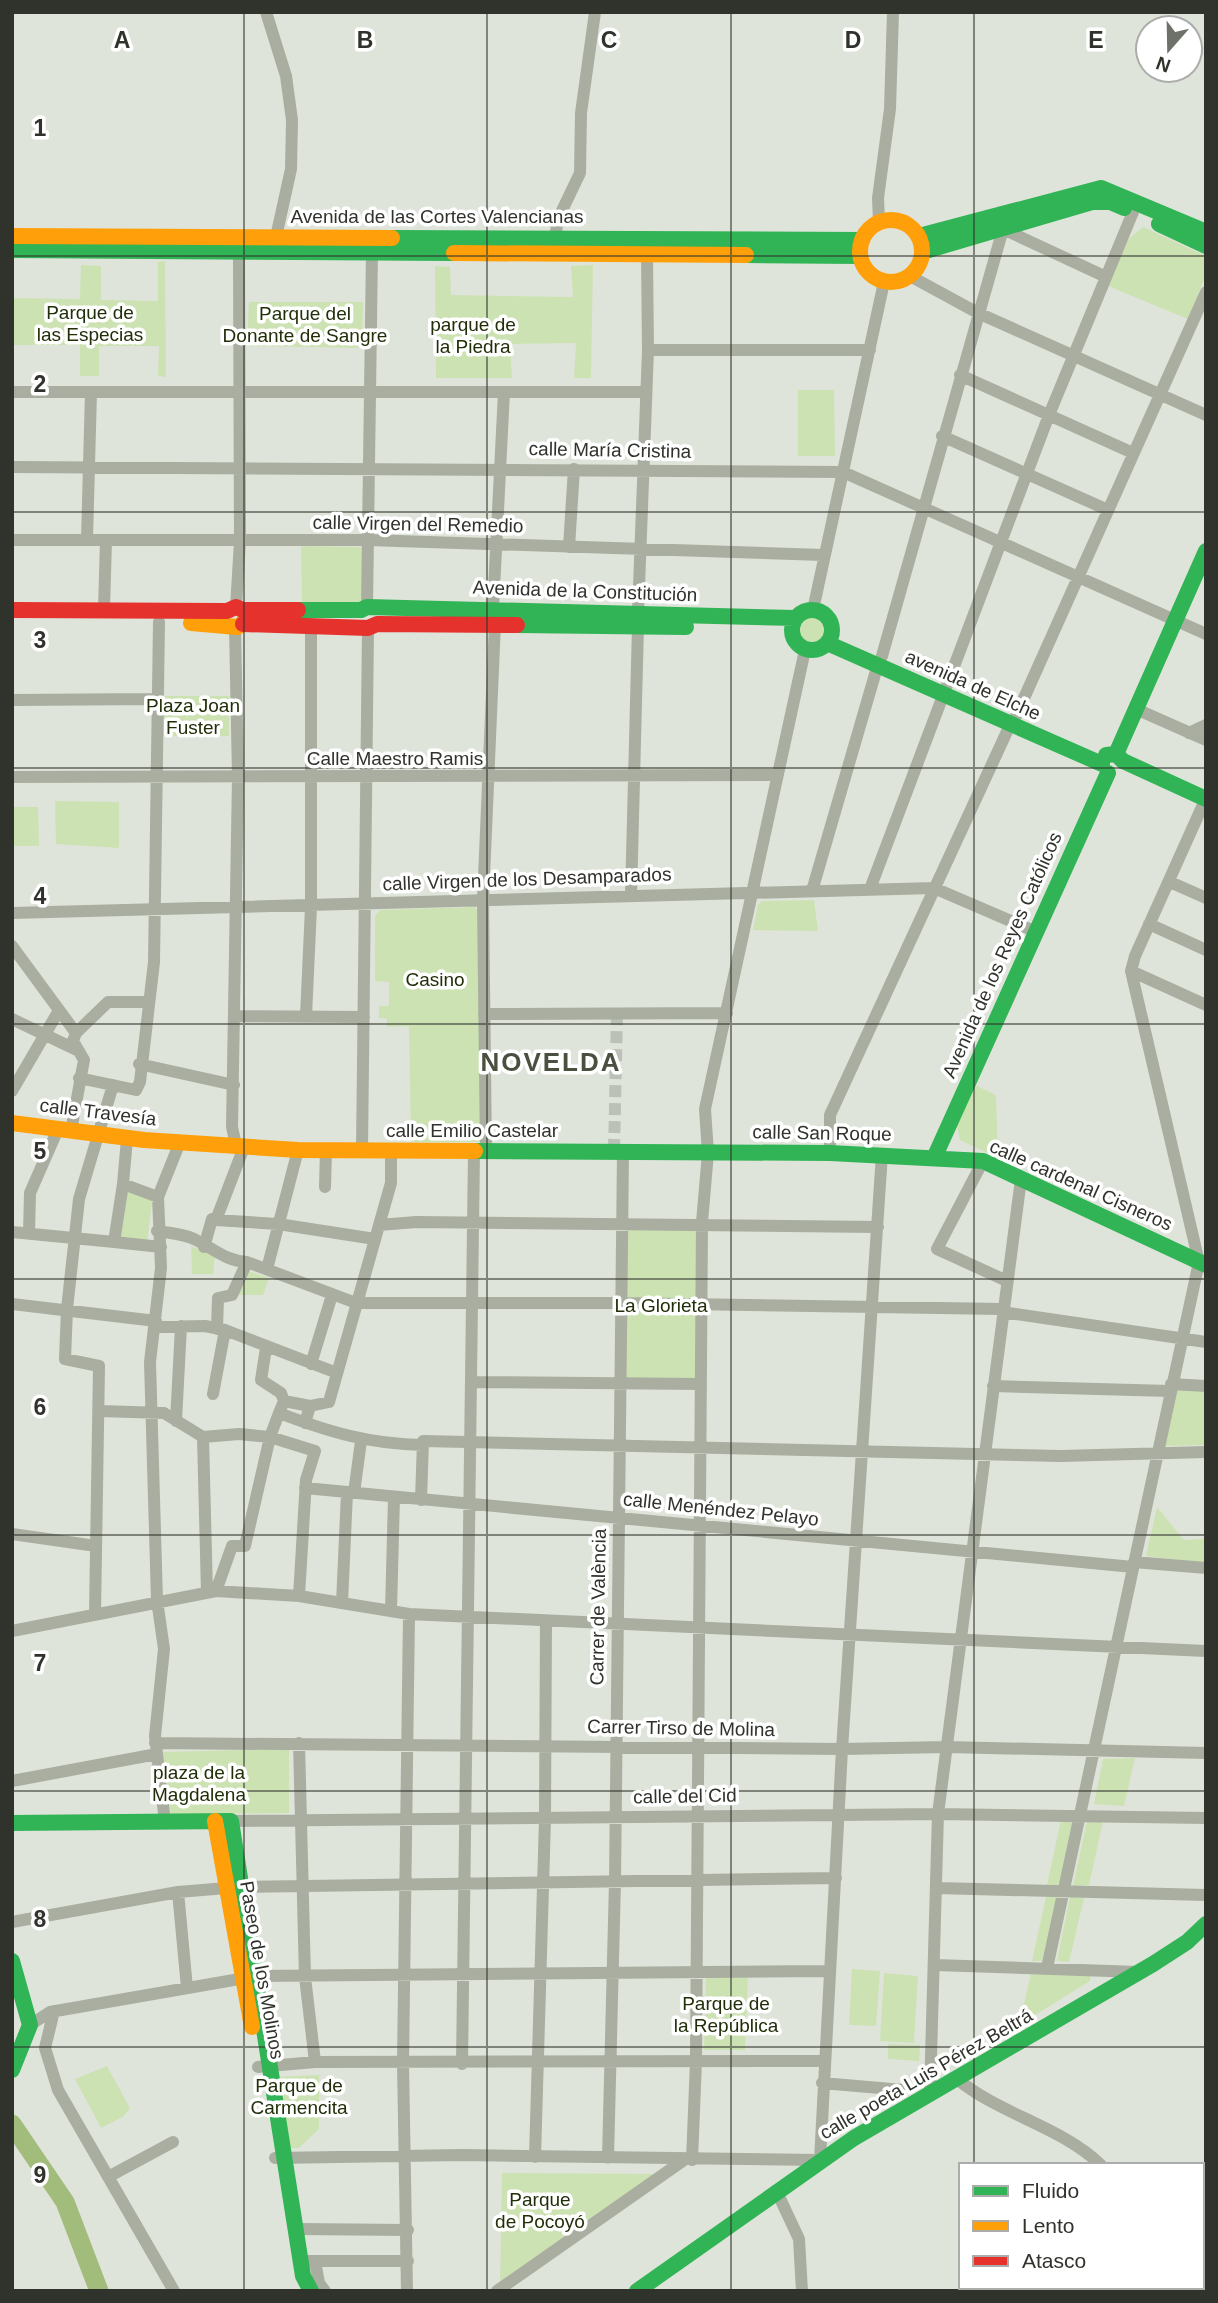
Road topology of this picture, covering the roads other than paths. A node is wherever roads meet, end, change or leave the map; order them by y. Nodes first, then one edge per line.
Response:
1 (266, 12) edge
2 (595, 12) edge
3 (893, 12) edge
4 (1133, 212) junction
5 (879, 222) junction
6 (1003, 229) junction
7 (1206, 232) edge
8 (12, 236) edge
9 (919, 236) junction
10 (276, 237) junction
11 (555, 238) junction
12 (1206, 246) edge
13 (861, 248) junction
14 (12, 250) edge
15 (239, 251) junction
16 (372, 251) junction
17 (922, 252) junction
18 (647, 254) junction
19 (910, 276) junction
20 (1104, 276) junction
21 (884, 282) junction
22 (1206, 292) edge
23 (978, 313) junction
24 (648, 350) junction
25 (870, 350) junction
26 (1072, 355) junction
27 (960, 375) junction
28 (12, 392) edge
29 (91, 392) junction
30 (238, 392) junction
31 (370, 392) junction
32 (504, 392) junction
33 (645, 392) junction
34 (1160, 394) junction
35 (1049, 415) junction
36 (1206, 415) edge
37 (942, 436) junction
38 (1133, 453) junction
39 (12, 467) edge
40 (89, 467) junction
41 (239, 467) junction
42 (370, 467) junction
43 (500, 467) junction
44 (574, 469) junction
45 (641, 470) junction
46 (843, 472) junction
47 (1027, 473) junction
48 (922, 508) junction
49 (1108, 510) junction
50 (12, 540) edge
51 (87, 540) junction
52 (106, 540) junction
53 (368, 540) junction
54 (240, 541) junction
55 (496, 544) junction
56 (1002, 544) junction
57 (569, 547) junction
58 (641, 549) junction
59 (1206, 551) edge
60 (823, 555) junction
61 (1077, 578) junction
62 (12, 610) edge
63 (104, 610) junction
64 (813, 610) junction
65 (494, 616) junction
66 (235, 617) junction
67 (368, 617) junction
68 (1176, 619) junction
69 (638, 620) junction
70 (12, 621) edge
71 (159, 622) junction
72 (311, 624) junction
73 (793, 625) junction
74 (1206, 634) edge
75 (829, 639) junction
76 (806, 650) junction
77 (880, 660) junction
78 (946, 691) junction
79 (157, 699) junction
80 (12, 700) edge
81 (1136, 709) junction
82 (1013, 721) junction
83 (1206, 725) edge
84 (1189, 733) junction
85 (1206, 740) edge
86 (1113, 763) junction
87 (778, 775) junction
88 (635, 776) junction
89 (12, 777) edge
90 (156, 777) junction
91 (238, 777) junction
92 (366, 777) junction
93 (488, 777) junction
94 (312, 778) junction
95 (1205, 804) edge
96 (1170, 882) junction
97 (934, 888) junction
98 (870, 889) junction
99 (812, 891) junction
100 (753, 892) junction
101 (631, 895) junction
102 (1206, 898) edge
103 (483, 900) junction
104 (365, 903) junction
105 (236, 906) junction
106 (311, 907) junction
107 (155, 908) junction
108 (12, 913) edge
109 (1149, 925) junction
110 (1034, 931) junction
111 (12, 946) edge
112 (1206, 950) edge
113 (1131, 971) junction
114 (149, 1002) junction
115 (1206, 1005) edge
116 (58, 1013) junction
117 (727, 1013) junction
118 (484, 1014) junction
119 (235, 1016) junction
120 (306, 1016) junction
121 (364, 1017) junction
122 (12, 1019) edge
123 (76, 1033) junction
124 (44, 1036) junction
125 (77, 1050) junction
126 (139, 1064) junction
127 (79, 1077) junction
128 (113, 1085) junction
129 (234, 1085) junction
130 (12, 1091) edge
131 (12, 1123) edge
132 (232, 1127) junction
133 (64, 1130) junction
134 (99, 1134) junction
135 (127, 1139) junction
136 (180, 1142) junction
137 (207, 1142) junction
138 (240, 1146) junction
139 (298, 1150) junction
140 (326, 1150) junction
141 (362, 1150) junction
142 (391, 1150) junction
143 (480, 1151) junction
144 (623, 1152) junction
145 (708, 1153) junction
146 (830, 1153) junction
147 (883, 1154) junction
148 (935, 1156) junction
149 (983, 1161) junction
150 (1021, 1179) junction
151 (122, 1184) junction
152 (325, 1187) dead end
153 (158, 1197) junction
154 (216, 1220) junction
155 (278, 1224) junction
156 (474, 1224) junction
157 (622, 1224) junction
158 (379, 1225) junction
159 (702, 1225) junction
160 (877, 1227) junction
161 (157, 1231) junction
162 (12, 1232) edge
163 (29, 1233) junction
164 (75, 1238) junction
165 (374, 1239) junction
166 (114, 1242) junction
167 (161, 1247) junction
168 (204, 1247) junction
169 (247, 1262) junction
170 (1203, 1264) edge
171 (267, 1269) junction
172 (1007, 1281) junction
173 (332, 1295) junction
174 (356, 1303) junction
175 (621, 1303) junction
176 (12, 1304) edge
177 (472, 1304) junction
178 (701, 1305) junction
179 (872, 1307) junction
180 (66, 1310) junction
181 (1003, 1311) junction
182 (155, 1324) junction
183 (181, 1326) junction
184 (221, 1329) junction
185 (1182, 1338) junction
186 (1206, 1342) edge
187 (266, 1348) junction
188 (311, 1364) junction
189 (337, 1373) junction
190 (471, 1382) junction
191 (620, 1384) junction
192 (701, 1384) junction
193 (1206, 1386) edge
194 (993, 1387) junction
195 (1170, 1388) junction
196 (213, 1394) dead end
197 (310, 1406) junction
198 (281, 1407) junction
199 (99, 1411) junction
200 (152, 1414) junction
201 (176, 1420) junction
202 (305, 1423) junction
203 (203, 1437) junction
204 (270, 1437) junction
205 (361, 1441) junction
206 (471, 1442) junction
207 (423, 1443) junction
208 (620, 1444) junction
209 (700, 1446) junction
210 (863, 1449) junction
211 (985, 1452) junction
212 (1206, 1452) edge
213 (1156, 1454) junction
214 (305, 1488) junction
215 (350, 1493) junction
216 (394, 1497) junction
217 (421, 1500) junction
218 (470, 1505) junction
219 (619, 1518) junction
220 (701, 1526) junction
221 (12, 1534) edge
222 (856, 1542) junction
223 (206, 1545) junction
224 (96, 1546) junction
225 (232, 1546) junction
226 (972, 1552) junction
227 (1133, 1564) junction
228 (1206, 1568) edge
229 (212, 1592) junction
230 (299, 1596) junction
231 (157, 1600) junction
232 (342, 1603) junction
233 (391, 1611) junction
234 (95, 1613) junction
235 (409, 1614) junction
236 (469, 1616) junction
237 (546, 1621) junction
238 (617, 1622) junction
239 (698, 1626) junction
240 (12, 1631) edge
241 (849, 1633) junction
242 (960, 1639) junction
243 (1115, 1647) junction
244 (1206, 1651) edge
245 (299, 1743) junction
246 (407, 1743) junction
247 (467, 1744) junction
248 (545, 1745) junction
249 (616, 1746) junction
250 (697, 1747) junction
251 (947, 1747) junction
252 (156, 1749) junction
253 (842, 1749) junction
254 (1094, 1750) junction
255 (1206, 1753) edge
256 (12, 1781) edge
257 (938, 1814) junction
258 (1081, 1814) junction
259 (839, 1815) junction
260 (696, 1816) junction
261 (615, 1818) junction
262 (1206, 1818) edge
263 (302, 1819) junction
264 (405, 1819) junction
265 (466, 1819) junction
266 (545, 1819) junction
267 (223, 1821) junction
268 (165, 1822) junction
269 (12, 1823) edge
270 (836, 1878) junction
271 (696, 1880) junction
272 (615, 1881) junction
273 (544, 1883) junction
274 (404, 1885) junction
275 (464, 1885) junction
276 (233, 1888) junction
277 (302, 1888) junction
278 (936, 1888) junction
279 (178, 1892) junction
280 (1065, 1892) junction
281 (1206, 1895) edge
282 (12, 1922) edge
283 (1206, 1924) edge
284 (12, 1961) edge
285 (935, 1965) junction
286 (1047, 1968) junction
287 (828, 1971) junction
288 (695, 1972) junction
289 (1139, 1972) junction
290 (542, 1973) junction
291 (612, 1973) junction
292 (404, 1974) junction
293 (463, 1974) junction
294 (251, 1977) junction
295 (305, 1977) junction
296 (187, 1988) junction
297 (18, 1992) edge
298 (52, 2012) junction
299 (27, 2031) junction
300 (696, 2061) junction
301 (824, 2061) junction
302 (314, 2062) junction
303 (612, 2062) junction
304 (403, 2063) junction
305 (540, 2063) junction
306 (462, 2064) junction
307 (14, 2065) edge
308 (264, 2067) junction
309 (957, 2079) junction
310 (822, 2083) junction
311 (903, 2090) dead end
312 (930, 2092) junction
313 (173, 2141) dead end
314 (406, 2155) junction
315 (535, 2157) junction
316 (280, 2158) junction
317 (608, 2158) junction
318 (688, 2160) junction
319 (820, 2160) junction
320 (1099, 2163) edge
321 (108, 2177) junction
322 (777, 2192) junction
323 (296, 2229) junction
324 (408, 2230) junction
325 (308, 2261) junction
326 (408, 2261) junction
327 (174, 2291) edge
328 (301, 2291) edge
329 (311, 2291) edge
330 (325, 2291) edge
331 (407, 2291) edge
332 (498, 2291) edge
333 (637, 2291) edge
334 (802, 2291) edge

1 - 10 street
2 - 11 street
3 - 5 street
4 - 6 street
4 - 12 street
4 - 20 street
5 - 9 street
5 - 13 street
6 - 17 street
6 - 20 street
6 - 23 street
7 - 9 street
8 - 10 street, Avenida de las Cortes Valencianas
9 - 17 street
10 - 11 street, Avenida de las Cortes Valencianas
10 - 15 street
11 - 13 street, Avenida de las Cortes Valencianas
13 - 18 street, Avenida de las Cortes Valencianas
13 - 21 street
14 - 15 street, Avenida de las Cortes Valencianas
15 - 16 street, Avenida de las Cortes Valencianas
15 - 30 street
16 - 18 street, Avenida de las Cortes Valencianas
16 - 31 street
17 - 19 street
18 - 24 street
19 - 21 street
19 - 23 street
20 - 26 street
21 - 25 street
22 - 34 street
23 - 26 street
23 - 27 street
24 - 25 street
24 - 33 street
25 - 46 street
26 - 34 street
26 - 35 street
27 - 35 street
27 - 37 street
28 - 29 street
29 - 30 street
29 - 40 street
30 - 31 street
30 - 41 street
31 - 32 street
31 - 42 street
32 - 33 street
32 - 43 street
33 - 45 street
34 - 36 street
34 - 38 street
35 - 38 street
35 - 47 street
37 - 47 street
37 - 48 street
38 - 49 street
39 - 40 street, calle María Cristina
40 - 41 street, calle María Cristina
40 - 51 street
41 - 42 street, calle María Cristina
41 - 54 street
42 - 43 street, calle María Cristina
42 - 53 street
43 - 44 street, calle María Cristina
43 - 55 street
44 - 45 street, calle María Cristina
44 - 57 street
45 - 46 street, calle María Cristina
45 - 58 street
46 - 48 street, calle María Cristina
46 - 60 street
47 - 49 street
47 - 56 street
48 - 56 street, calle María Cristina
48 - 77 street
49 - 61 street
50 - 51 street, calle Virgen del Remedio
51 - 52 street, calle Virgen del Remedio
52 - 54 street, calle Virgen del Remedio
52 - 63 street
53 - 54 street, calle Virgen del Remedio
53 - 55 street, calle Virgen del Remedio
53 - 67 street
54 - 66 street
55 - 57 street, calle Virgen del Remedio
55 - 65 street
56 - 61 street, calle María Cristina
56 - 78 street
57 - 58 street, calle Virgen del Remedio
58 - 60 street, calle Virgen del Remedio
58 - 69 street
59 - 68 street, Avenida de los Reyes Católicos
60 - 64 street
61 - 68 street, calle María Cristina
61 - 82 street
62 - 63 street, Avenida de la Constitución
63 - 66 street, Avenida de la Constitución
64 - 73 street
64 - 75 street
65 - 67 street, Avenida de la Constitución
65 - 69 street, Avenida de la Constitución
65 - 93 street
66 - 67 street, Avenida de la Constitución
66 - 71 street, Avenida de la Constitución
66 - 72 street, Avenida de la Constitución
66 - 91 street
67 - 72 street, Avenida de la Constitución
67 - 92 street
68 - 74 street, calle María Cristina
68 - 81 street, Avenida de los Reyes Católicos
69 - 73 street, Avenida de la Constitución
69 - 88 street
70 - 71 street, Avenida de la Constitución
71 - 79 street
72 - 94 street
73 - 76 street
75 - 76 street
75 - 77 street, avenida de Elche
76 - 87 street
77 - 78 street, avenida de Elche
77 - 99 street
78 - 82 street, avenida de Elche
78 - 98 street
79 - 80 street
79 - 90 street
81 - 84 street
81 - 86 street, Avenida de los Reyes Católicos
82 - 86 street, avenida de Elche
82 - 97 street
83 - 84 street
84 - 85 street
86 - 95 street, avenida de Elche
86 - 110 street, Avenida de los Reyes Católicos
87 - 88 street, Calle Maestro Ramis
87 - 100 street
88 - 93 street, Calle Maestro Ramis
88 - 101 street
89 - 90 street, Calle Maestro Ramis
90 - 91 street, Calle Maestro Ramis
90 - 107 street
91 - 94 street, Calle Maestro Ramis
91 - 105 street
92 - 93 street, Calle Maestro Ramis
92 - 94 street, Calle Maestro Ramis
92 - 104 street
93 - 103 street
94 - 106 street
95 - 96 street
96 - 102 street
96 - 109 street
97 - 98 street, calle Virgen de los Desamparados
97 - 110 street, calle Virgen de los Desamparados
97 - 146 street
98 - 99 street, calle Virgen de los Desamparados
99 - 100 street, calle Virgen de los Desamparados
100 - 101 street, calle Virgen de los Desamparados
100 - 117 street
101 - 103 street, calle Virgen de los Desamparados
103 - 104 street, calle Virgen de los Desamparados
103 - 118 street
104 - 106 street, calle Virgen de los Desamparados
104 - 121 street
105 - 106 street, calle Virgen de los Desamparados
105 - 107 street, calle Virgen de los Desamparados
105 - 119 street
106 - 120 street
107 - 108 street, calle Virgen de los Desamparados
107 - 114 street
109 - 112 street
109 - 113 street
110 - 148 street, Avenida de los Reyes Católicos
111 - 116 street
113 - 115 street
113 - 170 street
114 - 123 street
114 - 126 street
116 - 123 street
116 - 124 street
117 - 118 street
117 - 145 street
118 - 143 street
119 - 120 street
119 - 129 street
120 - 121 street
121 - 141 street
122 - 124 street
123 - 125 street
124 - 125 street
124 - 130 street
125 - 127 street
126 - 128 street
126 - 129 street
127 - 128 street
127 - 133 street
128 - 134 street
129 - 132 street
131 - 133 street, calle Travesía
132 - 137 street
132 - 138 street
133 - 134 street, calle Travesía
133 - 163 street
134 - 135 street, calle Travesía
134 - 164 street
135 - 136 street, calle Travesía
135 - 151 street
136 - 137 street, calle Travesía
136 - 153 street
137 - 138 street, calle Emilio Castelar
138 - 139 street, calle Emilio Castelar
138 - 154 street
139 - 140 street, calle Emilio Castelar
139 - 155 street
140 - 141 street, calle Emilio Castelar
140 - 152 street
141 - 142 street, calle Emilio Castelar
142 - 143 street, calle Emilio Castelar
142 - 158 street
143 - 144 street, calle Emilio Castelar
143 - 156 street
144 - 145 street, calle Emilio Castelar
144 - 157 street, Carrer de València
145 - 146 street, calle San Roque
145 - 159 street
146 - 147 street, calle San Roque
147 - 148 street, calle San Roque
147 - 160 street
148 - 149 street, calle cardenal Cisneros
149 - 150 street, calle cardenal Cisneros
149 - 172 street
150 - 170 street, calle cardenal Cisneros
150 - 172 street
151 - 153 street
151 - 166 street
153 - 161 street
154 - 155 street
154 - 168 street
155 - 165 street
155 - 171 street
156 - 157 street
156 - 158 street
156 - 177 street
157 - 159 street
157 - 175 street, Carrer de València
158 - 165 street
159 - 160 street
159 - 178 street
160 - 179 street
161 - 167 street
161 - 168 street
162 - 163 street
163 - 164 street
164 - 166 street
164 - 180 street
165 - 174 street
166 - 167 street
167 - 182 street
168 - 169 street
169 - 171 street
169 - 184 street
170 - 185 street
171 - 173 street
172 - 181 street
173 - 174 street
173 - 188 street
174 - 177 street
174 - 189 street
175 - 177 street
175 - 178 street
175 - 191 street, Carrer de València
176 - 180 street
177 - 190 street
178 - 179 street
178 - 192 street
179 - 181 street
179 - 210 street
180 - 182 street
180 - 199 street
181 - 185 street
181 - 194 street
182 - 183 street
182 - 200 street
183 - 184 street
183 - 201 street
184 - 187 street
184 - 196 street
185 - 186 street
185 - 195 street
187 - 188 street
187 - 198 street
188 - 189 street
189 - 197 street
190 - 191 street
190 - 206 street
191 - 192 street
191 - 208 street, Carrer de València
192 - 209 street
193 - 195 street
194 - 195 street
194 - 211 street
195 - 213 street
197 - 198 street
197 - 202 street
198 - 202 street
198 - 204 street
199 - 200 street
199 - 224 street
200 - 201 street
200 - 231 street
201 - 203 street
202 - 205 street
203 - 204 street
203 - 223 street
204 - 214 street
204 - 225 street
205 - 207 street
205 - 215 street
206 - 207 street
206 - 208 street
206 - 218 street
207 - 217 street
208 - 209 street
208 - 219 street, Carrer de València
209 - 210 street
209 - 220 street
210 - 211 street
210 - 222 street
211 - 213 street
211 - 226 street
212 - 213 street
213 - 227 street
214 - 215 street, calle Menéndez Pelayo
214 - 230 street
215 - 216 street, calle Menéndez Pelayo
215 - 232 street
216 - 217 street, calle Menéndez Pelayo
216 - 233 street
217 - 218 street, calle Menéndez Pelayo
218 - 219 street, calle Menéndez Pelayo
218 - 236 street
219 - 220 street, calle Menéndez Pelayo
219 - 238 street, Carrer de València
220 - 222 street, calle Menéndez Pelayo
220 - 239 street
221 - 224 street
222 - 226 street, calle Menéndez Pelayo
222 - 241 street
223 - 225 street
223 - 229 street
224 - 234 street
225 - 229 street
226 - 227 street, calle Menéndez Pelayo
226 - 242 street
227 - 228 street, calle Menéndez Pelayo
227 - 243 street
229 - 230 street
229 - 231 street
230 - 232 street
231 - 234 street
231 - 252 street
232 - 233 street
233 - 235 street
234 - 240 street
235 - 236 street
235 - 246 street
236 - 237 street
236 - 247 street
237 - 238 street
237 - 248 street
238 - 239 street
238 - 249 street, Carrer de València
239 - 241 street
239 - 250 street
241 - 242 street
241 - 253 street
242 - 243 street
242 - 251 street
243 - 244 street
243 - 254 street
245 - 246 street, Carrer Tirso de Molina
245 - 252 street, Carrer Tirso de Molina
245 - 263 street
246 - 247 street, Carrer Tirso de Molina
246 - 264 street
247 - 248 street, Carrer Tirso de Molina
247 - 265 street
248 - 249 street, Carrer Tirso de Molina
248 - 266 street
249 - 250 street, Carrer Tirso de Molina
249 - 261 street, Carrer de València
250 - 253 street, Carrer Tirso de Molina
250 - 260 street
251 - 253 street, Carrer Tirso de Molina
251 - 254 street, Carrer Tirso de Molina
251 - 257 street
252 - 256 street, Carrer Tirso de Molina
252 - 268 street
253 - 259 street
254 - 255 street, Carrer Tirso de Molina
254 - 258 street
257 - 258 street, calle del Cid
257 - 259 street, calle del Cid
257 - 278 street
258 - 262 street, calle del Cid
258 - 280 street
259 - 260 street, calle del Cid
259 - 270 street
260 - 261 street, calle del Cid
260 - 271 street
261 - 266 street, calle del Cid
261 - 272 street, Carrer de València
263 - 264 street, calle del Cid
263 - 267 street, calle del Cid
263 - 277 street
264 - 265 street, calle del Cid
264 - 274 street
265 - 266 street, calle del Cid
265 - 275 street
266 - 273 street
267 - 268 street, calle del Cid
267 - 276 street, Paseo de los Molinos
268 - 269 street, calle del Cid
270 - 271 street
270 - 287 street
271 - 272 street
271 - 288 street
272 - 273 street
272 - 291 street, Carrer de València
273 - 275 street
273 - 290 street
274 - 275 street
274 - 277 street
274 - 292 street
275 - 293 street
276 - 277 street
276 - 279 street
276 - 294 street, Paseo de los Molinos
277 - 295 street
278 - 280 street
278 - 285 street
279 - 282 street
279 - 296 street
280 - 281 street
280 - 286 street
283 - 289 street, calle poeta Luis Pérez Beltrá
284 - 297 street
285 - 286 street
285 - 312 street
286 - 289 street
287 - 288 street
287 - 301 street
288 - 291 street
288 - 300 street
289 - 309 street, calle poeta Luis Pérez Beltrá
290 - 291 street
290 - 293 street
290 - 305 street
291 - 303 street, Carrer de València
292 - 293 street
292 - 295 street
292 - 304 street
293 - 306 street
294 - 295 street
294 - 296 street
294 - 308 street, Paseo de los Molinos
295 - 302 street
296 - 298 street
297 - 298 street
297 - 299 street
298 - 299 street
298 - 321 street
299 - 307 street
300 - 301 street
300 - 303 street
300 - 318 street
301 - 310 street
302 - 304 street
302 - 308 street
303 - 305 street
303 - 317 street, Carrer de València
304 - 306 street
304 - 314 street
305 - 306 street
305 - 315 street
308 - 316 street, Paseo de los Molinos
309 - 312 street, calle poeta Luis Pérez Beltrá
309 - 320 street
310 - 311 street
310 - 319 street
312 - 319 street, calle poeta Luis Pérez Beltrá
313 - 321 street
314 - 315 street
314 - 316 street
314 - 324 street
315 - 317 street
316 - 323 street, Paseo de los Molinos
316 - 328 street, Paseo de los Molinos
317 - 318 street
318 - 319 street
318 - 332 street
319 - 322 street, calle poeta Luis Pérez Beltrá
321 - 327 street
322 - 333 street, calle poeta Luis Pérez Beltrá
322 - 334 street
323 - 324 street
323 - 325 street, Paseo de los Molinos
324 - 326 street
325 - 326 street
325 - 329 street, Paseo de los Molinos
325 - 330 street
326 - 331 street

